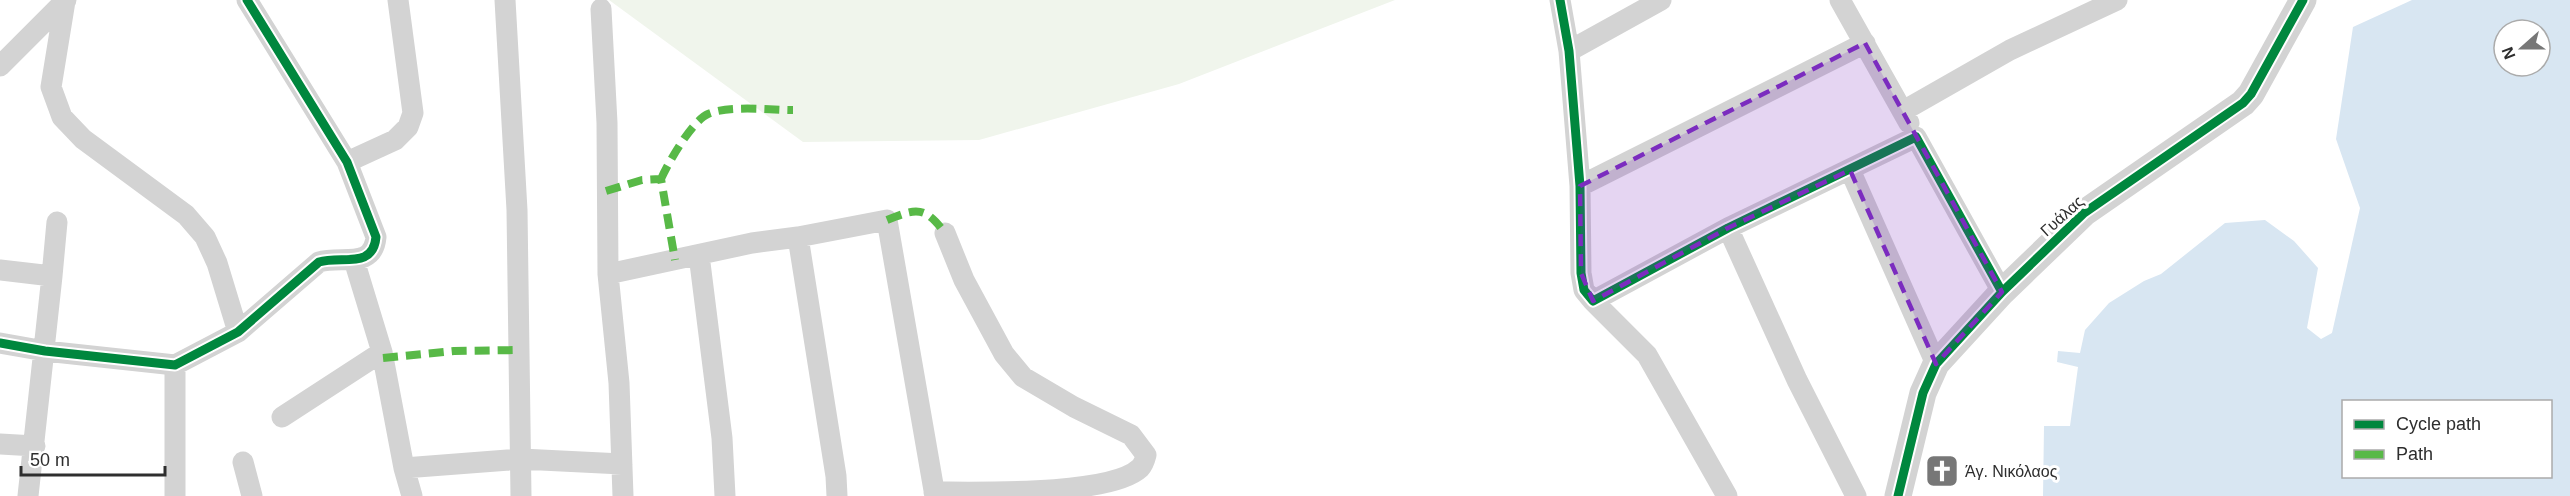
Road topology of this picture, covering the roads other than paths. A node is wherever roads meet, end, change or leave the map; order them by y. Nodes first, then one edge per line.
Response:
1 (65, 0) edge
2 (247, 0) edge
3 (398, 0) edge
4 (505, 0) edge
5 (1560, 0) edge
6 (1660, 0) edge
7 (2118, 0) edge
8 (2303, 0) edge
9 (1842, 1) edge
10 (601, 9) dead end
11 (1865, 43) junction
12 (1569, 51) junction
13 (0, 66) edge
14 (1903, 111) junction
15 (1916, 137) junction
16 (347, 162) junction
17 (1850, 170) junction
18 (1580, 186) junction
19 (57, 222) dead end
20 (1728, 228) junction
21 (945, 233) dead end
22 (798, 237) junction
23 (699, 255) junction
24 (354, 260) junction
25 (0, 270) edge
26 (608, 274) junction
27 (52, 276) junction
28 (2002, 292) junction
29 (1593, 301) junction
30 (238, 332) junction
31 (0, 343) edge
32 (45, 351) junction
33 (382, 352) junction
34 (1936, 364) junction
35 (175, 365) junction
36 (282, 417) dead end
37 (0, 444) edge
38 (35, 446) junction
39 (521, 459) junction
40 (243, 462) dead end
41 (622, 464) junction
42 (404, 468) junction
43 (935, 494) edge
44 (28, 496) edge
45 (175, 496) edge
46 (252, 496) edge
47 (412, 496) edge
48 (521, 496) edge
49 (623, 496) edge
50 (725, 496) edge
51 (837, 496) edge
52 (1727, 496) edge
53 (1856, 496) edge
54 (1898, 496) edge

1 - 13 street
1 - 30 street
2 - 16 street
3 - 16 street
4 - 39 street
5 - 12 street
6 - 12 street
7 - 14 street
8 - 28 street, Γυάλας
9 - 11 street
10 - 26 street
11 - 14 street
11 - 18 street
12 - 18 street
14 - 15 street
15 - 17 street
15 - 28 street
16 - 24 street
17 - 20 street
17 - 34 street
18 - 29 street
19 - 27 street
20 - 29 street
20 - 53 street
21 - 43 street
22 - 23 street
22 - 43 street
22 - 51 street
23 - 26 street
23 - 50 street
24 - 30 street
24 - 33 street
25 - 27 street
26 - 41 street
27 - 32 street
28 - 34 street, Γυάλας
29 - 52 street
30 - 35 street
31 - 32 street
32 - 35 street
32 - 38 street
33 - 36 street
33 - 42 street
34 - 54 street, Γυάλας
35 - 45 street
37 - 38 street
38 - 44 street
39 - 41 street
39 - 42 street
39 - 48 street
40 - 46 street
41 - 49 street
42 - 47 street

